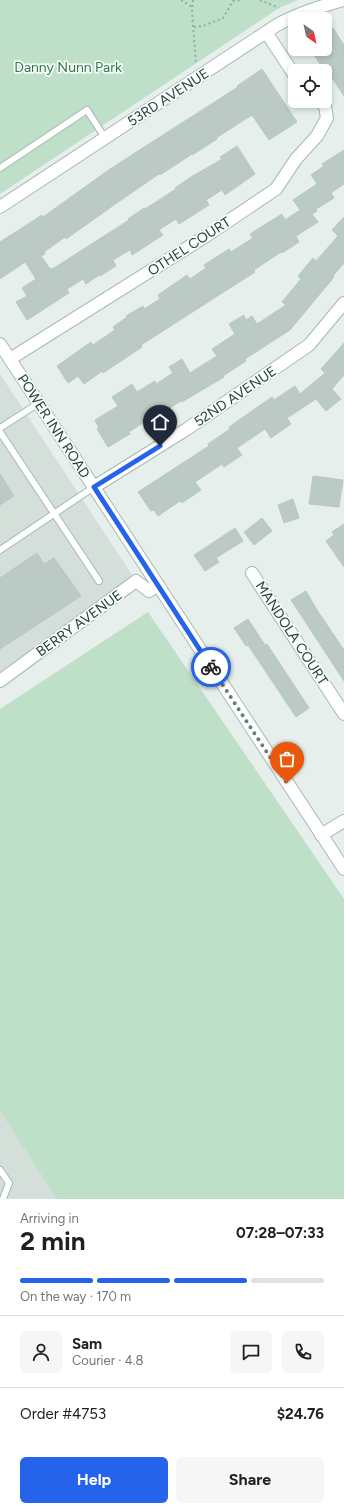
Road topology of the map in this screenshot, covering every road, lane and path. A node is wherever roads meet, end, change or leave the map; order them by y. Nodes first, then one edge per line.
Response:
1 (182, 0) edge
2 (193, 0) edge
3 (242, 0) edge
4 (261, 0) edge
5 (343, 0) edge
6 (192, 7) junction
7 (279, 8) dead end
8 (194, 27) junction
9 (266, 32) junction
10 (196, 63) dead end
11 (288, 65) edge
12 (325, 108) edge
13 (105, 138) junction
14 (0, 168) edge
15 (0, 207) edge
16 (344, 303) edge
17 (0, 344) edge
18 (10, 359) junction
19 (39, 403) junction
20 (0, 428) edge
21 (0, 432) edge
22 (94, 487) junction
23 (54, 513) junction
24 (0, 550) edge
25 (252, 573) dead end
26 (99, 581) dead end
27 (158, 585) junction
28 (0, 681) edge
29 (344, 714) edge
30 (344, 821) edge
31 (321, 835) junction
32 (344, 869) edge
33 (0, 1170) edge
34 (3, 1199) edge

1 - 6 path
2 - 6 path
3 - 8 path
4 - 7 path
5 - 9 street, 53RD AVENUE
6 - 8 path
8 - 10 path
9 - 11 street
9 - 13 street, 53RD AVENUE
12 - 18 street, OTHEL COURT
13 - 14 lane
13 - 15 street, 53RD AVENUE
16 - 22 street, 52ND AVENUE
17 - 18 street, POWER INN ROAD
18 - 19 street, POWER INN ROAD
19 - 20 lane
19 - 22 street, POWER INN ROAD
21 - 23 lane
22 - 23 lane
22 - 27 street, POWER INN ROAD
23 - 24 lane
23 - 26 lane
25 - 29 street, MANDOLA COURT
27 - 28 street, BERRY AVENUE
27 - 31 street, POWER INN ROAD
30 - 31 street
31 - 32 street, POWER INN ROAD
33 - 34 lane

